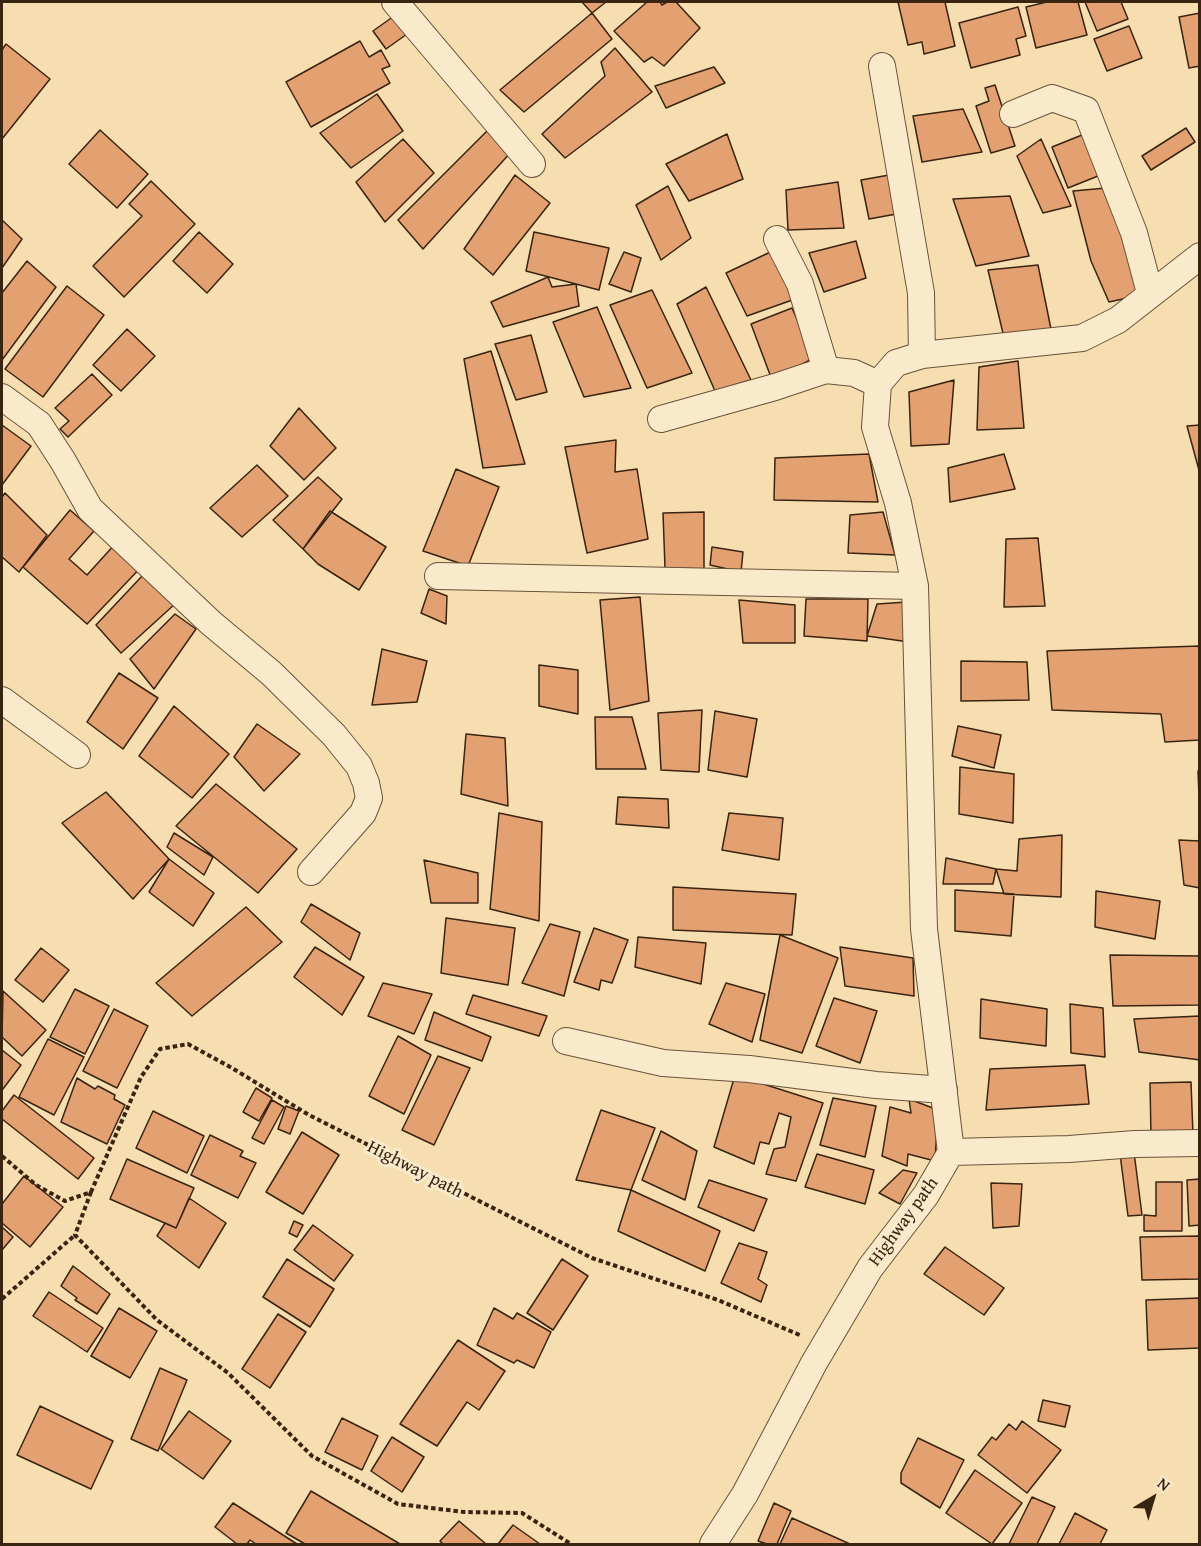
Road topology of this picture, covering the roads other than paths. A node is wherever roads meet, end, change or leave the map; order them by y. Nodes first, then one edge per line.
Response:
1 (395, 2) edge
2 (882, 66) dead end
3 (1013, 114) dead end
4 (532, 164) dead end
5 (777, 239) dead end
6 (1200, 256) edge
7 (1150, 293) junction
8 (922, 355) junction
9 (826, 370) junction
10 (878, 384) junction
11 (2, 397) edge
12 (661, 419) dead end
13 (438, 576) dead end
14 (915, 586) junction
15 (2, 700) edge
16 (77, 755) dead end
17 (311, 872) dead end
18 (566, 1041) dead end
19 (944, 1090) junction
20 (1200, 1143) edge
21 (951, 1152) junction
22 (713, 1545) edge

1 - 4 street
2 - 8 street
3 - 7 street
5 - 9 street
6 - 7 street
7 - 8 street
8 - 10 street
9 - 10 street
9 - 12 street
10 - 14 street
11 - 17 street
13 - 14 street
14 - 19 street
15 - 16 street
18 - 19 street
19 - 21 street
20 - 21 street
21 - 22 street, Highway path

